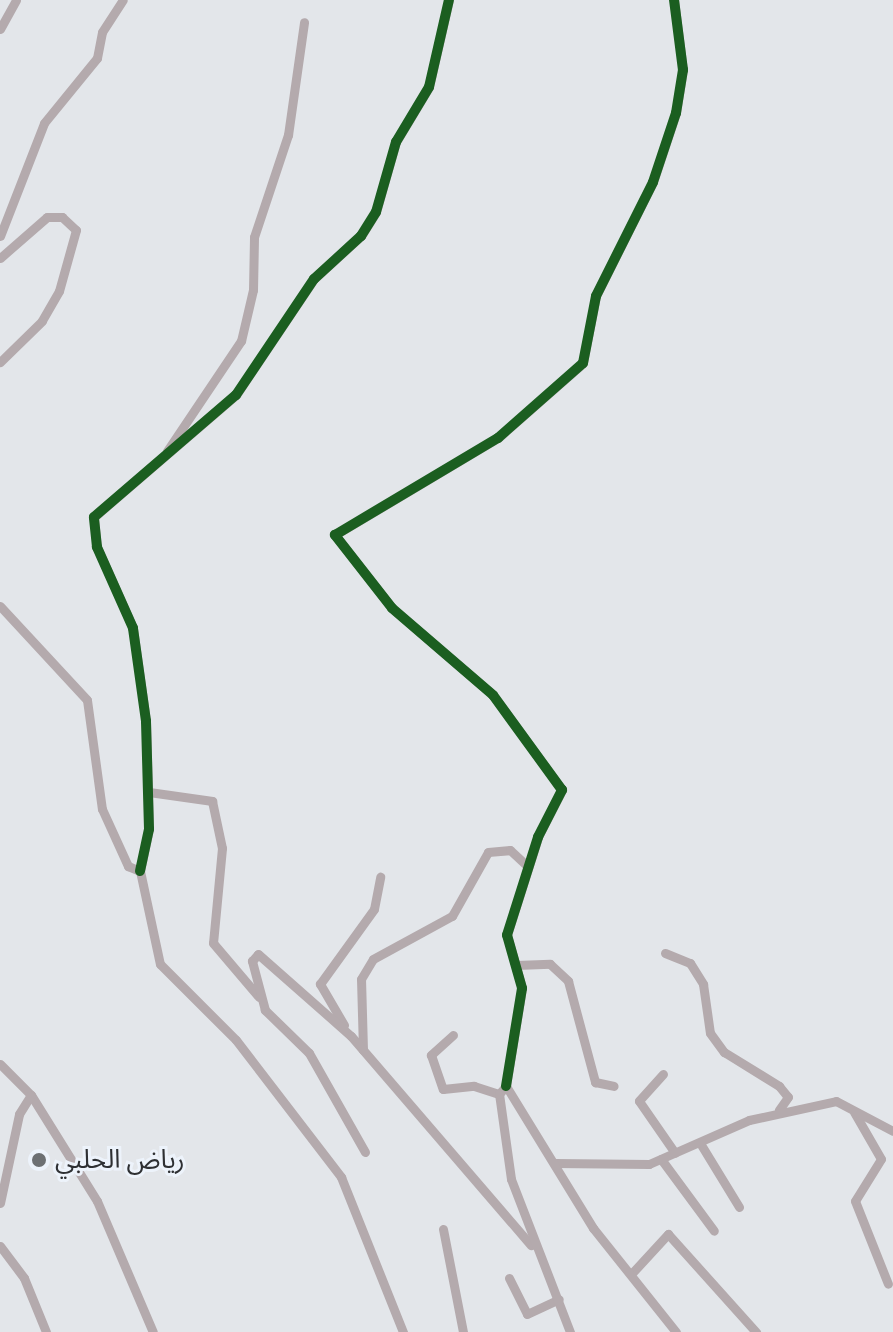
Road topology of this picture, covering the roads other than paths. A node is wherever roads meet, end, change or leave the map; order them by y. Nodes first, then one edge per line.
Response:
1 (16, 0) edge
2 (123, 0) edge
3 (449, 0) edge
4 (674, 0) edge
5 (304, 22) dead end
6 (0, 29) edge
7 (0, 236) edge
8 (0, 258) edge
9 (0, 362) edge
10 (165, 454) junction
11 (0, 606) edge
12 (149, 792) junction
13 (528, 867) junction
14 (140, 871) junction
15 (380, 877) dead end
16 (665, 953) dead end
17 (516, 965) junction
18 (260, 998) junction
19 (453, 1035) dead end
20 (351, 1036) junction
21 (363, 1050) junction
22 (0, 1064) edge
23 (663, 1074) dead end
24 (506, 1086) junction
25 (614, 1086) dead end
26 (499, 1094) junction
27 (31, 1095) junction
28 (850, 1106) junction
29 (779, 1110) junction
30 (893, 1131) edge
31 (700, 1143) junction
32 (365, 1152) dead end
33 (675, 1153) junction
34 (661, 1159) junction
35 (555, 1163) junction
36 (0, 1203) edge
37 (739, 1207) dead end
38 (443, 1229) dead end
39 (714, 1231) dead end
40 (531, 1245) junction
41 (0, 1246) edge
42 (633, 1272) junction
43 (509, 1278) dead end
44 (888, 1284) dead end
45 (559, 1299) junction
46 (46, 1332) edge
47 (153, 1332) edge
48 (403, 1332) edge
49 (463, 1332) edge
50 (570, 1332) edge
51 (676, 1332) edge
52 (756, 1332) edge

1 - 6 street
2 - 7 street
3 - 10 street
4 - 13 street
5 - 10 street
8 - 9 street
10 - 12 street
11 - 14 street
12 - 14 street
12 - 18 street
13 - 17 street
13 - 21 street
14 - 48 street
15 - 20 street
16 - 29 street
17 - 24 street
17 - 25 street
18 - 20 street
18 - 32 street
19 - 26 street
20 - 21 street
21 - 40 street
22 - 27 street
23 - 33 street
24 - 26 street
24 - 35 street
26 - 40 street
27 - 36 street
27 - 47 street
28 - 29 street
28 - 30 street
28 - 44 street
29 - 31 street
31 - 33 street
31 - 37 street
33 - 34 street
34 - 35 street
34 - 39 street
35 - 42 street
38 - 49 street
40 - 45 street
41 - 46 street
42 - 51 street
42 - 52 street
43 - 45 street
45 - 50 street

